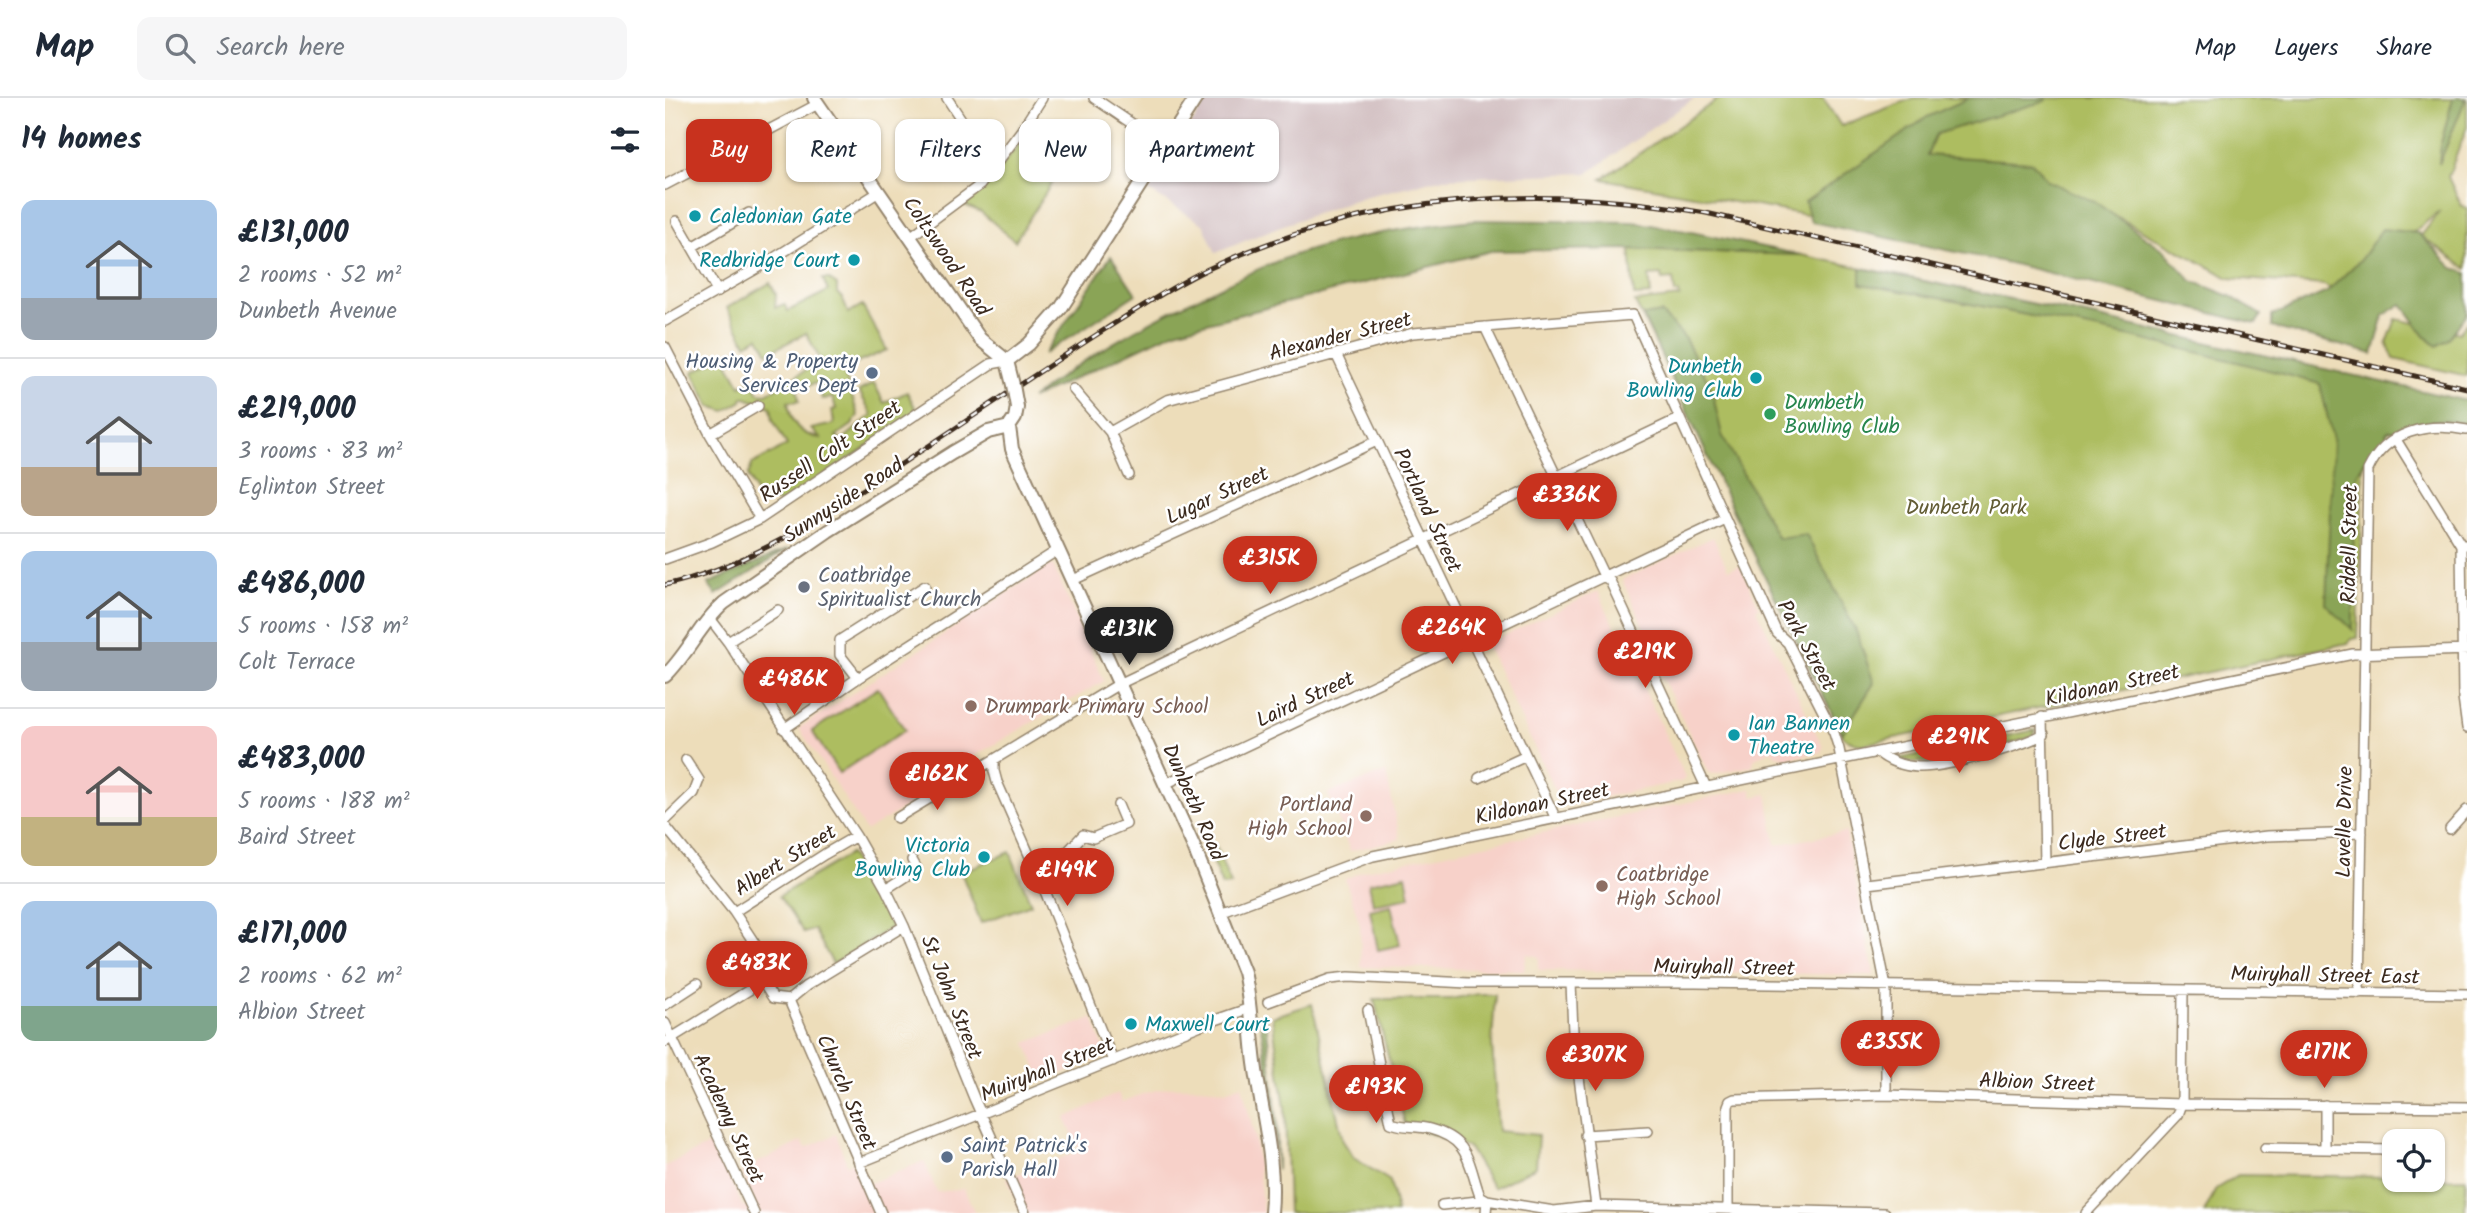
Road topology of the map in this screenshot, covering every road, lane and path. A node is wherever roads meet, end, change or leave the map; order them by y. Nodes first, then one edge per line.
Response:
1 (947, 98) edge
2 (1042, 98) edge
3 (1094, 98) edge
4 (1196, 98) edge
5 (816, 101) edge
6 (961, 119) edge
7 (1125, 119) edge
8 (1182, 119) edge
9 (1005, 153) edge
10 (981, 182) edge
11 (1142, 182) edge
12 (665, 185) edge
13 (880, 192) junction
14 (749, 213) dead end
15 (677, 222) dead end
16 (910, 237) junction
17 (692, 247) junction
18 (718, 292) junction
19 (1633, 315) joint
20 (665, 321) edge
21 (1485, 327) junction
22 (665, 348) edge
23 (1336, 354) junction
24 (1007, 361) junction
25 (1073, 389) dead end
26 (758, 406) dead end
27 (1678, 419) junction
28 (1009, 427) junction
29 (2467, 430) edge
30 (1109, 432) junction
31 (711, 434) junction
32 (2395, 438) junction
33 (1377, 441) junction
34 (1129, 475) dead end
35 (1557, 478) junction
36 (759, 519) junction
37 (1724, 519) junction
38 (1424, 540) junction
39 (2464, 545) edge
40 (1058, 550) junction
41 (665, 559) edge
42 (1604, 576) junction
43 (1073, 580) junction
44 (925, 586) dead end
45 (778, 610) dead end
46 (709, 617) junction
47 (1470, 641) junction
48 (728, 642) junction
49 (2465, 650) edge
50 (2365, 652) junction
51 (665, 677) edge
52 (858, 678) junction
53 (1119, 684) junction
54 (2042, 717) junction
55 (2467, 728) edge
56 (784, 729) junction
57 (2044, 734) junction
58 (1878, 752) junction
59 (1525, 756) junction
60 (686, 760) dead end
61 (994, 760) junction
62 (1841, 760) junction
63 (1479, 778) dead end
64 (1165, 784) junction
65 (1706, 787) junction
66 (1118, 805) dead end
67 (2467, 810) edge
68 (897, 818) dead end
69 (1556, 819) junction
70 (665, 823) edge
71 (2450, 829) dead end
72 (2361, 833) junction
73 (856, 836) junction
74 (912, 860) dead end
75 (2045, 863) junction
76 (1035, 869) junction
77 (1867, 884) junction
78 (886, 889) junction
79 (734, 912) junction
80 (1220, 913) junction
81 (904, 926) junction
82 (762, 982) junction
83 (1571, 983) junction
84 (697, 984) dead end
85 (1887, 988) junction
86 (2183, 990) junction
87 (2359, 993) junction
88 (2467, 994) edge
89 (789, 1000) junction
90 (1268, 1002) dead end
91 (665, 1005) edge
92 (1250, 1008) junction
93 (1368, 1010) dead end
94 (665, 1023) edge
95 (669, 1040) edge
96 (1114, 1060) junction
97 (1886, 1095) junction
98 (2182, 1104) junction
99 (2325, 1105) junction
100 (2467, 1107) edge
101 (981, 1115) junction
102 (1648, 1131) dead end
103 (1585, 1135) junction
104 (2265, 1148) dead end
105 (2325, 1149) junction
106 (2382, 1150) edge
107 (859, 1163) junction
108 (1487, 1200) junction
109 (1442, 1205) dead end
110 (1596, 1206) junction
111 (1728, 1209) junction
112 (754, 1213) edge
113 (881, 1213) edge
114 (1024, 1213) edge
115 (1271, 1213) edge
116 (1486, 1213) edge
117 (1885, 1213) edge
118 (2086, 1213) edge

1 - 6 street
2 - 9 street
3 - 7 street
4 - 8 main road
5 - 12 street
5 - 13 main road, Coltswood Road
10 - 16 street
11 - 24 main road
13 - 16 main road, Coltswood Road
13 - 18 street
14 - 17 street
15 - 17 street
16 - 24 main road, Coltswood Road
17 - 18 street
18 - 20 street
19 - 21 street, Alexander Street
19 - 27 street, Park Street
21 - 23 street, Alexander Street
21 - 35 street
22 - 31 street
23 - 30 street, Alexander Street
23 - 33 street, Portland Street
24 - 28 main road, bridge
24 - 36 street, Russell Colt Street
25 - 30 street
26 - 31 street
27 - 35 street
27 - 37 street, Park Street
28 - 40 main road, Dunbeth Road
28 - 46 main road, Sunnyside Road
29 - 32 street
30 - 34 street
31 - 36 street
32 - 39 street
32 - 50 street, Riddell Street
33 - 38 street, Portland Street
33 - 43 street, Lugar Street
35 - 38 street
35 - 42 street
36 - 41 street, Russell Colt Street
37 - 42 street, Laird Street
37 - 62 street, Park Street
38 - 47 street, Portland Street
38 - 53 street
39 - 49 street
40 - 43 main road, Dunbeth Road
40 - 52 street
42 - 47 street, Laird Street
42 - 65 street
43 - 53 main road, Dunbeth Road
44 - 52 street
45 - 48 street
46 - 48 street, St John Street
46 - 51 main road, Sunnyside Road
47 - 59 street, Portland Street
47 - 64 street, Laird Street
48 - 56 street, St John Street
49 - 50 street, Kildonan Street
49 - 55 street
50 - 54 street, Kildonan Street
50 - 72 street, Lavelle Drive
52 - 56 street
53 - 61 street
53 - 64 main road, Dunbeth Road
54 - 57 street
54 - 58 street, Kildonan Street
56 - 73 street, St John Street
57 - 58 street, Kildonan Street
57 - 75 street
58 - 62 street, Kildonan Street
59 - 63 street
59 - 69 street, Portland Street
60 - 70 street
61 - 68 street
61 - 76 street
62 - 65 street, Kildonan Street
62 - 77 street, Park Street
64 - 80 main road, Dunbeth Road
65 - 69 street, Kildonan Street
66 - 76 street
67 - 71 street
69 - 80 street, Kildonan Street
70 - 79 street
72 - 75 street, Clyde Street
72 - 87 street, Lavelle Drive
73 - 78 street, St John Street
73 - 79 street, Albert Street
74 - 78 street
75 - 77 street, Clyde Street
76 - 96 street
77 - 85 street, Park Street
78 - 81 street, St John Street
79 - 82 street
80 - 92 main road, Dunbeth Road
81 - 89 street
81 - 101 street, St John Street
82 - 89 street
82 - 95 street
83 - 85 street, Muiryhall Street
83 - 90 street, Muiryhall Street
83 - 103 street
84 - 91 street
85 - 86 street, Muiryhall Street
85 - 97 street, Park Street
86 - 87 street, Muiryhall Street East
86 - 98 street
87 - 88 street, Muiryhall Street East
89 - 107 street, Church Street
92 - 96 street, Muiryhall Street
92 - 115 main road, Dunbeth Road
93 - 108 street
94 - 95 street, Academy Street
95 - 112 street, Academy Street
96 - 101 street, Muiryhall Street
97 - 98 street, Albion Street
97 - 111 street, Albion Street
98 - 99 street, Albion Street
98 - 118 street
99 - 100 street, Albion Street
99 - 105 street
101 - 107 street, Muiryhall Street
101 - 114 street, St John Street
102 - 103 street
103 - 110 street
104 - 105 street
105 - 106 street
107 - 113 street, Church Street
108 - 109 street
108 - 110 street
108 - 116 street
110 - 111 street
111 - 117 street

